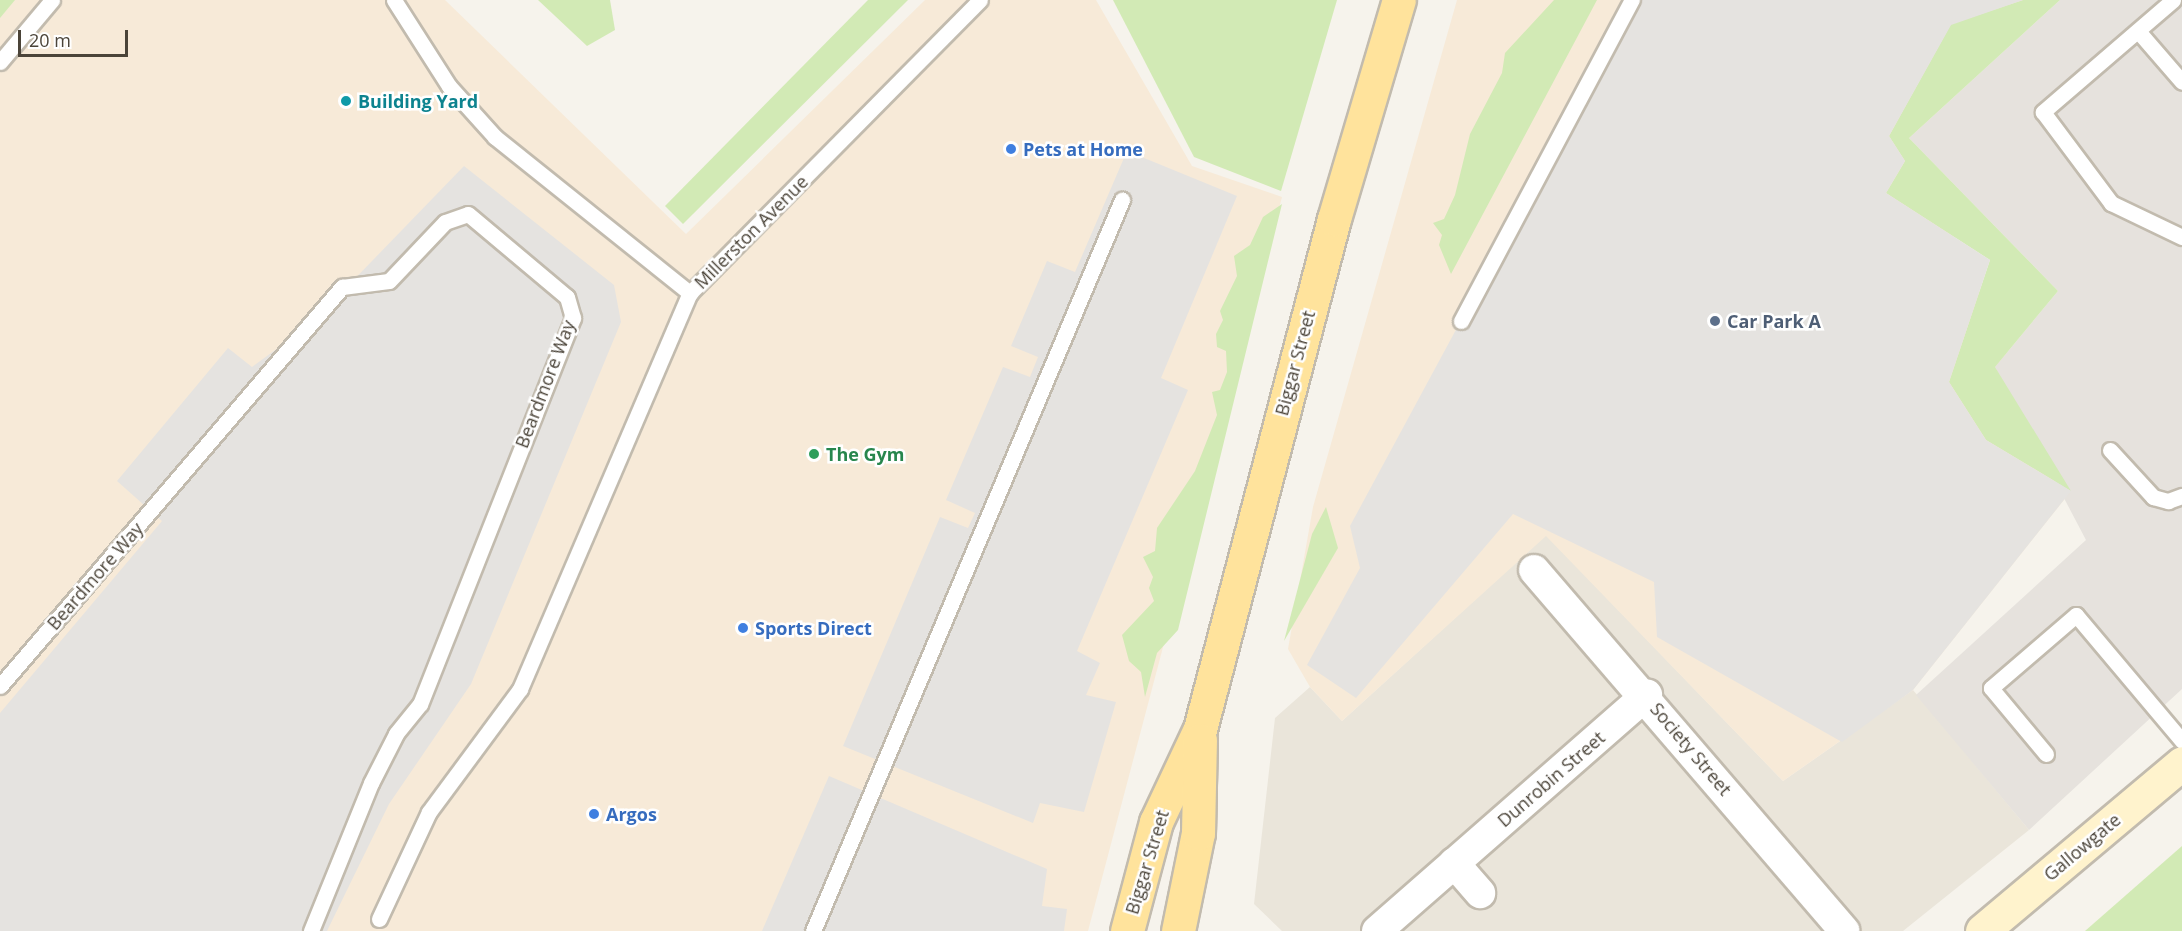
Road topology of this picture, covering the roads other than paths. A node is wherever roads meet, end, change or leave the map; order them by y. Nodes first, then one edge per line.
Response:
1 (52, 0) edge
2 (394, 0) edge
3 (980, 0) edge
4 (1399, 0) edge
5 (1632, 0) edge
6 (2173, 0) edge
7 (2138, 31) junction
8 (0, 62) edge
9 (2182, 82) edge
10 (1122, 200) dead end
11 (2182, 237) edge
12 (690, 293) junction
13 (1461, 321) dead end
14 (2110, 450) dead end
15 (2182, 496) edge
16 (1534, 570) dead end
17 (0, 686) edge
18 (1647, 695) junction
19 (1200, 729) junction
20 (2182, 741) edge
21 (2046, 754) dead end
22 (2182, 763) edge
23 (1198, 833) junction
24 (1145, 862) junction
25 (1454, 863) junction
26 (1480, 893) dead end
27 (379, 919) dead end
28 (311, 931) edge
29 (813, 931) edge
30 (1127, 931) edge
31 (1151, 931) edge
32 (1178, 931) edge
33 (1202, 931) edge
34 (1377, 931) edge
35 (1844, 931) edge
36 (1982, 931) edge

1 - 8 lane
2 - 12 lane, Millerston Avenue
3 - 12 lane, Millerston Avenue
4 - 19 main road, Biggar Street
5 - 13 lane
6 - 7 lane
7 - 9 lane
7 - 11 lane
10 - 29 lane
12 - 27 lane
14 - 15 lane
16 - 18 street, Society Street
17 - 28 lane, Beardmore Way
18 - 25 street, Dunrobin Street
18 - 35 street, Society Street
19 - 23 main road, Biggar Street
19 - 24 main road, Biggar Street
20 - 21 lane
22 - 36 street, Gallowgate
23 - 32 main road, Biggar Street
23 - 33 main road
24 - 30 main road, Biggar Street
24 - 31 main road
25 - 26 street
25 - 34 street, Dunrobin Street

